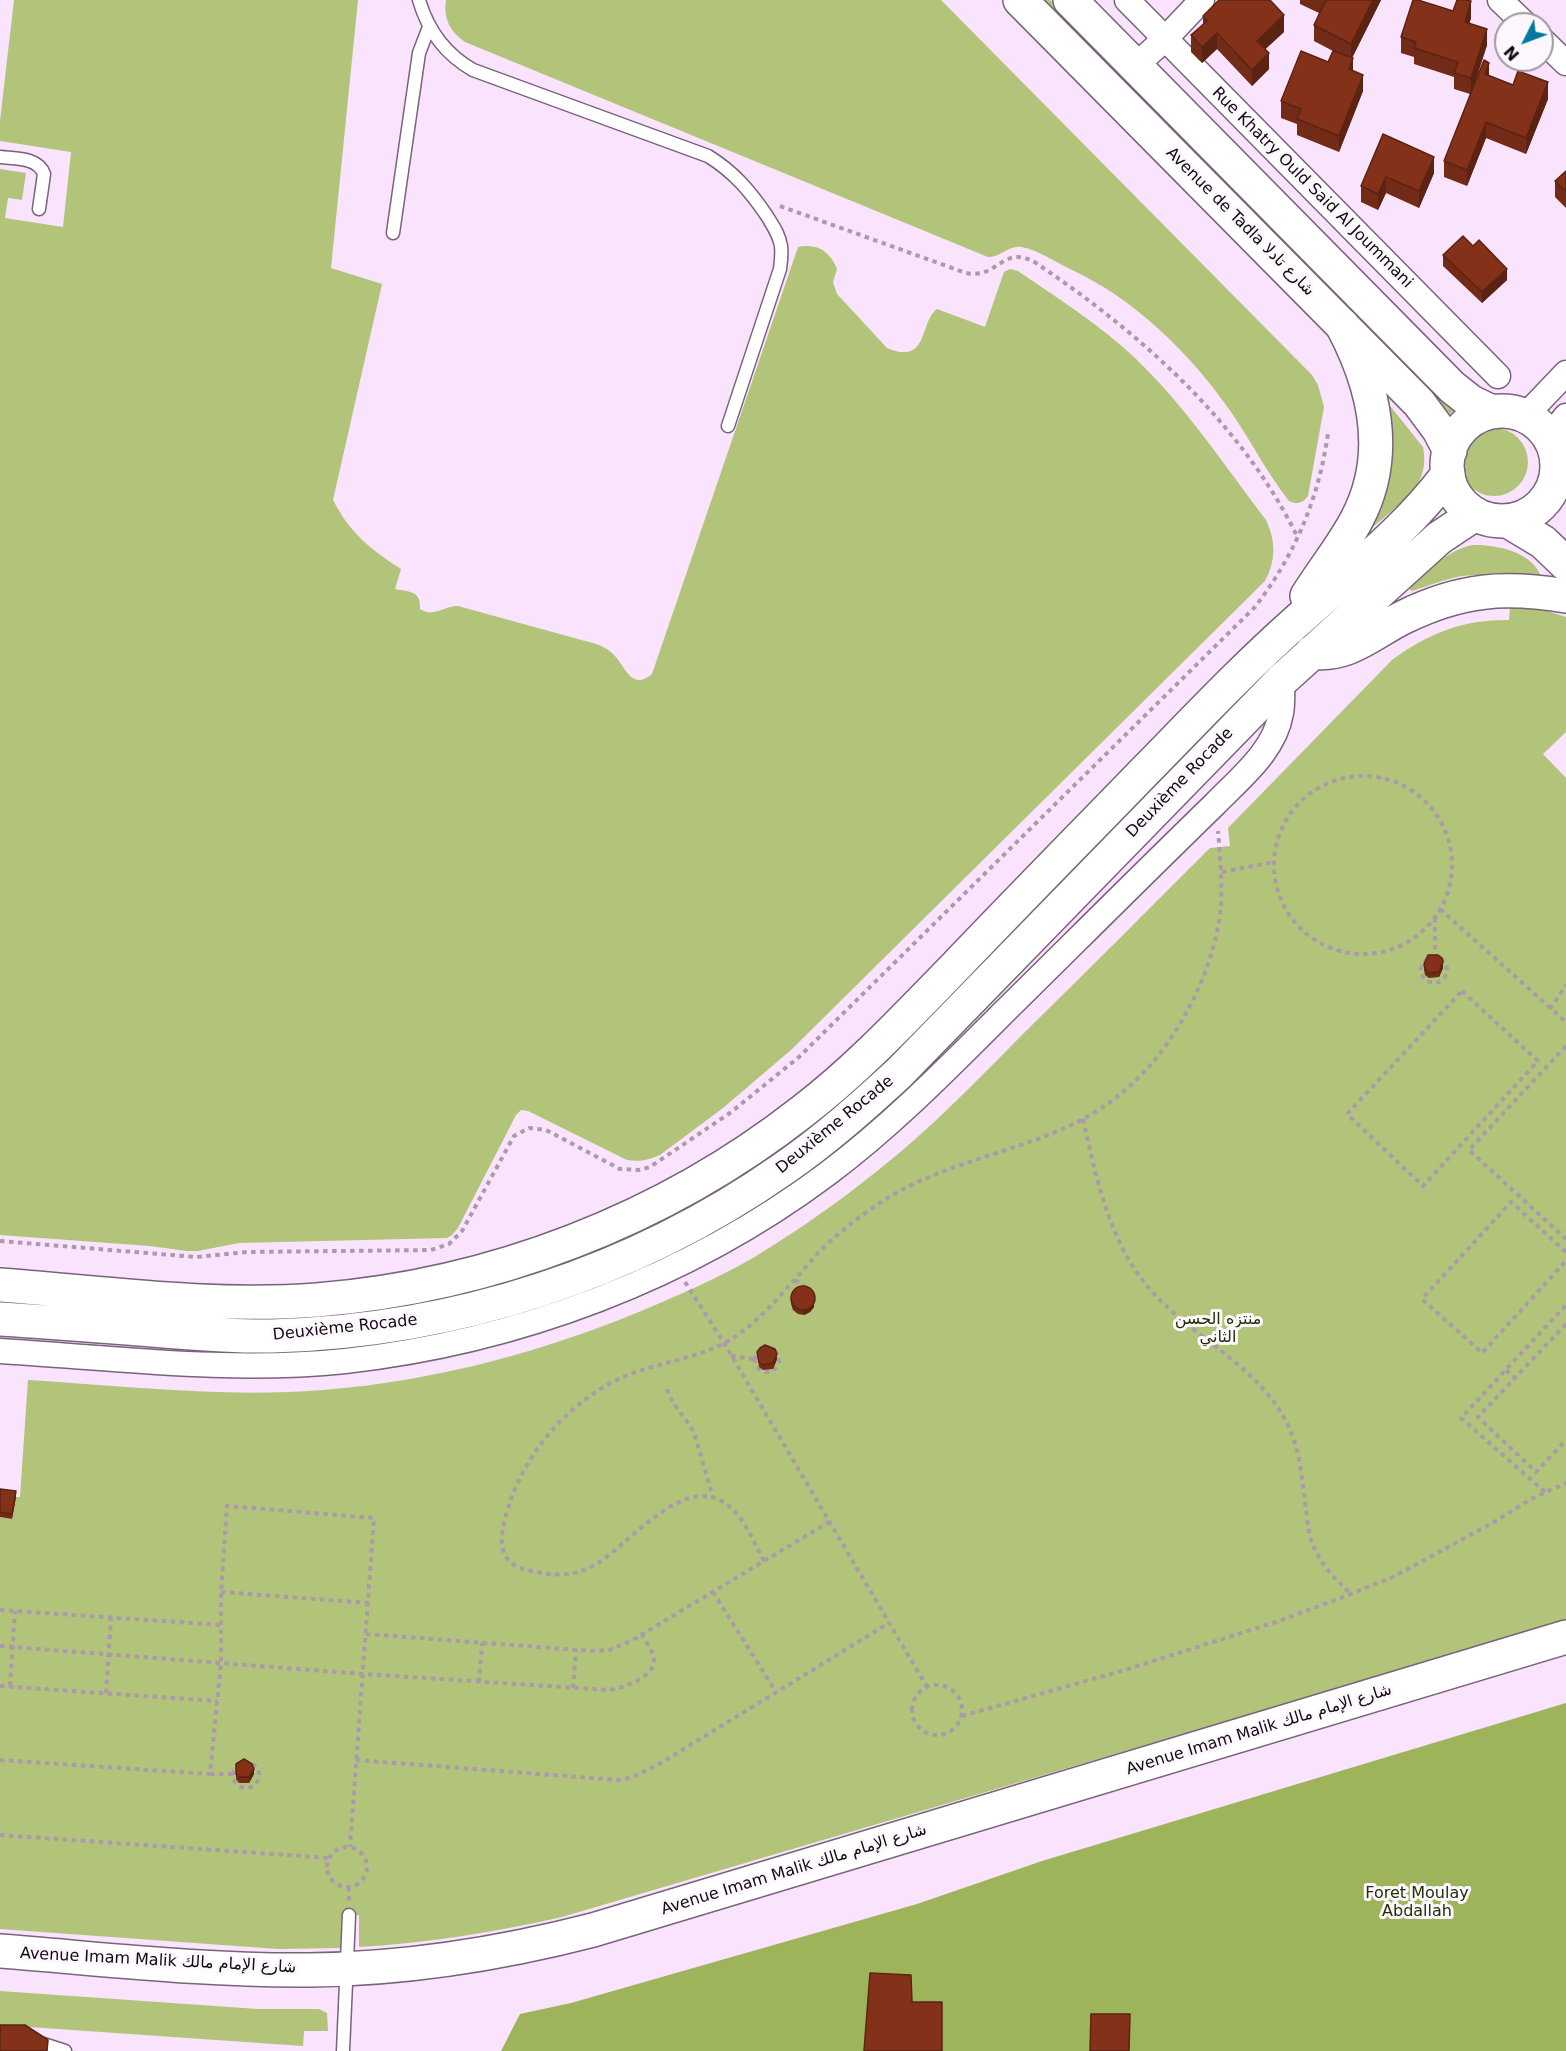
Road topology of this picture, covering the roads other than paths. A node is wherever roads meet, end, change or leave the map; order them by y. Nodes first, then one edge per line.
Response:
1 (419, 0) edge
2 (1020, 0) edge
3 (1070, 0) edge
4 (1126, 0) edge
5 (1202, 0) edge
6 (1500, 0) edge
7 (1512, 12) edge
8 (429, 27) junction
9 (1166, 39) junction
10 (1554, 52) edge
11 (1566, 63) edge
12 (1135, 66) junction
13 (0, 157) edge
14 (39, 209) dead end
15 (393, 233) dead end
16 (1342, 325) junction
17 (1566, 374) edge
18 (1498, 376) dead end
19 (1492, 412) junction
20 (1546, 423) edge
21 (728, 426) dead end
22 (1449, 463) junction
23 (1561, 486) edge
24 (1475, 514) junction
25 (1508, 521) junction
26 (1566, 564) edge
27 (1566, 596) edge
28 (1295, 622) junction
29 (1312, 652) junction
30 (1282, 680) junction
31 (0, 1285) edge
32 (0, 1319) edge
33 (0, 1351) edge
34 (1566, 1637) edge
35 (1566, 1660) edge
36 (349, 1915) dead end
37 (0, 1951) edge
38 (0, 1971) edge
39 (346, 1979) junction
40 (23, 2040) edge
41 (65, 2051) edge
42 (343, 2051) edge

1 - 8 lane
2 - 16 main road, Avenue de Tadla شارع تادلا
3 - 12 main road
4 - 9 street, Rue Khatry Ould Said Al Joummani
5 - 9 street
6 - 7 street
8 - 15 lane
8 - 21 lane
9 - 12 street
9 - 18 street, Rue Khatry Ould Said Al Joummani
10 - 11 street
12 - 19 main road
13 - 14 lane
16 - 22 main road, Avenue de Tadla شارع تادلا
16 - 28 main road
17 - 20 street
19 - 20 main road
19 - 22 main road
20 - 23 main road
22 - 24 main road
22 - 28 main road, Deuxième Rocade
23 - 25 main road
24 - 25 main road
24 - 29 main road, Deuxième Rocade
25 - 26 main road
27 - 29 main road
28 - 31 main road, Deuxième Rocade
29 - 30 main road, Deuxième Rocade
30 - 32 main road, Deuxième Rocade
30 - 33 street
34 - 39 main road, Avenue Imam Malik شارع الإمام مالك
35 - 39 main road, Avenue Imam Malik شارع الإمام مالك
36 - 39 lane
37 - 39 main road, Avenue Imam Malik شارع الإمام مالك
38 - 39 main road, Avenue Imam Malik شارع الإمام مالك
39 - 42 lane
40 - 41 lane

